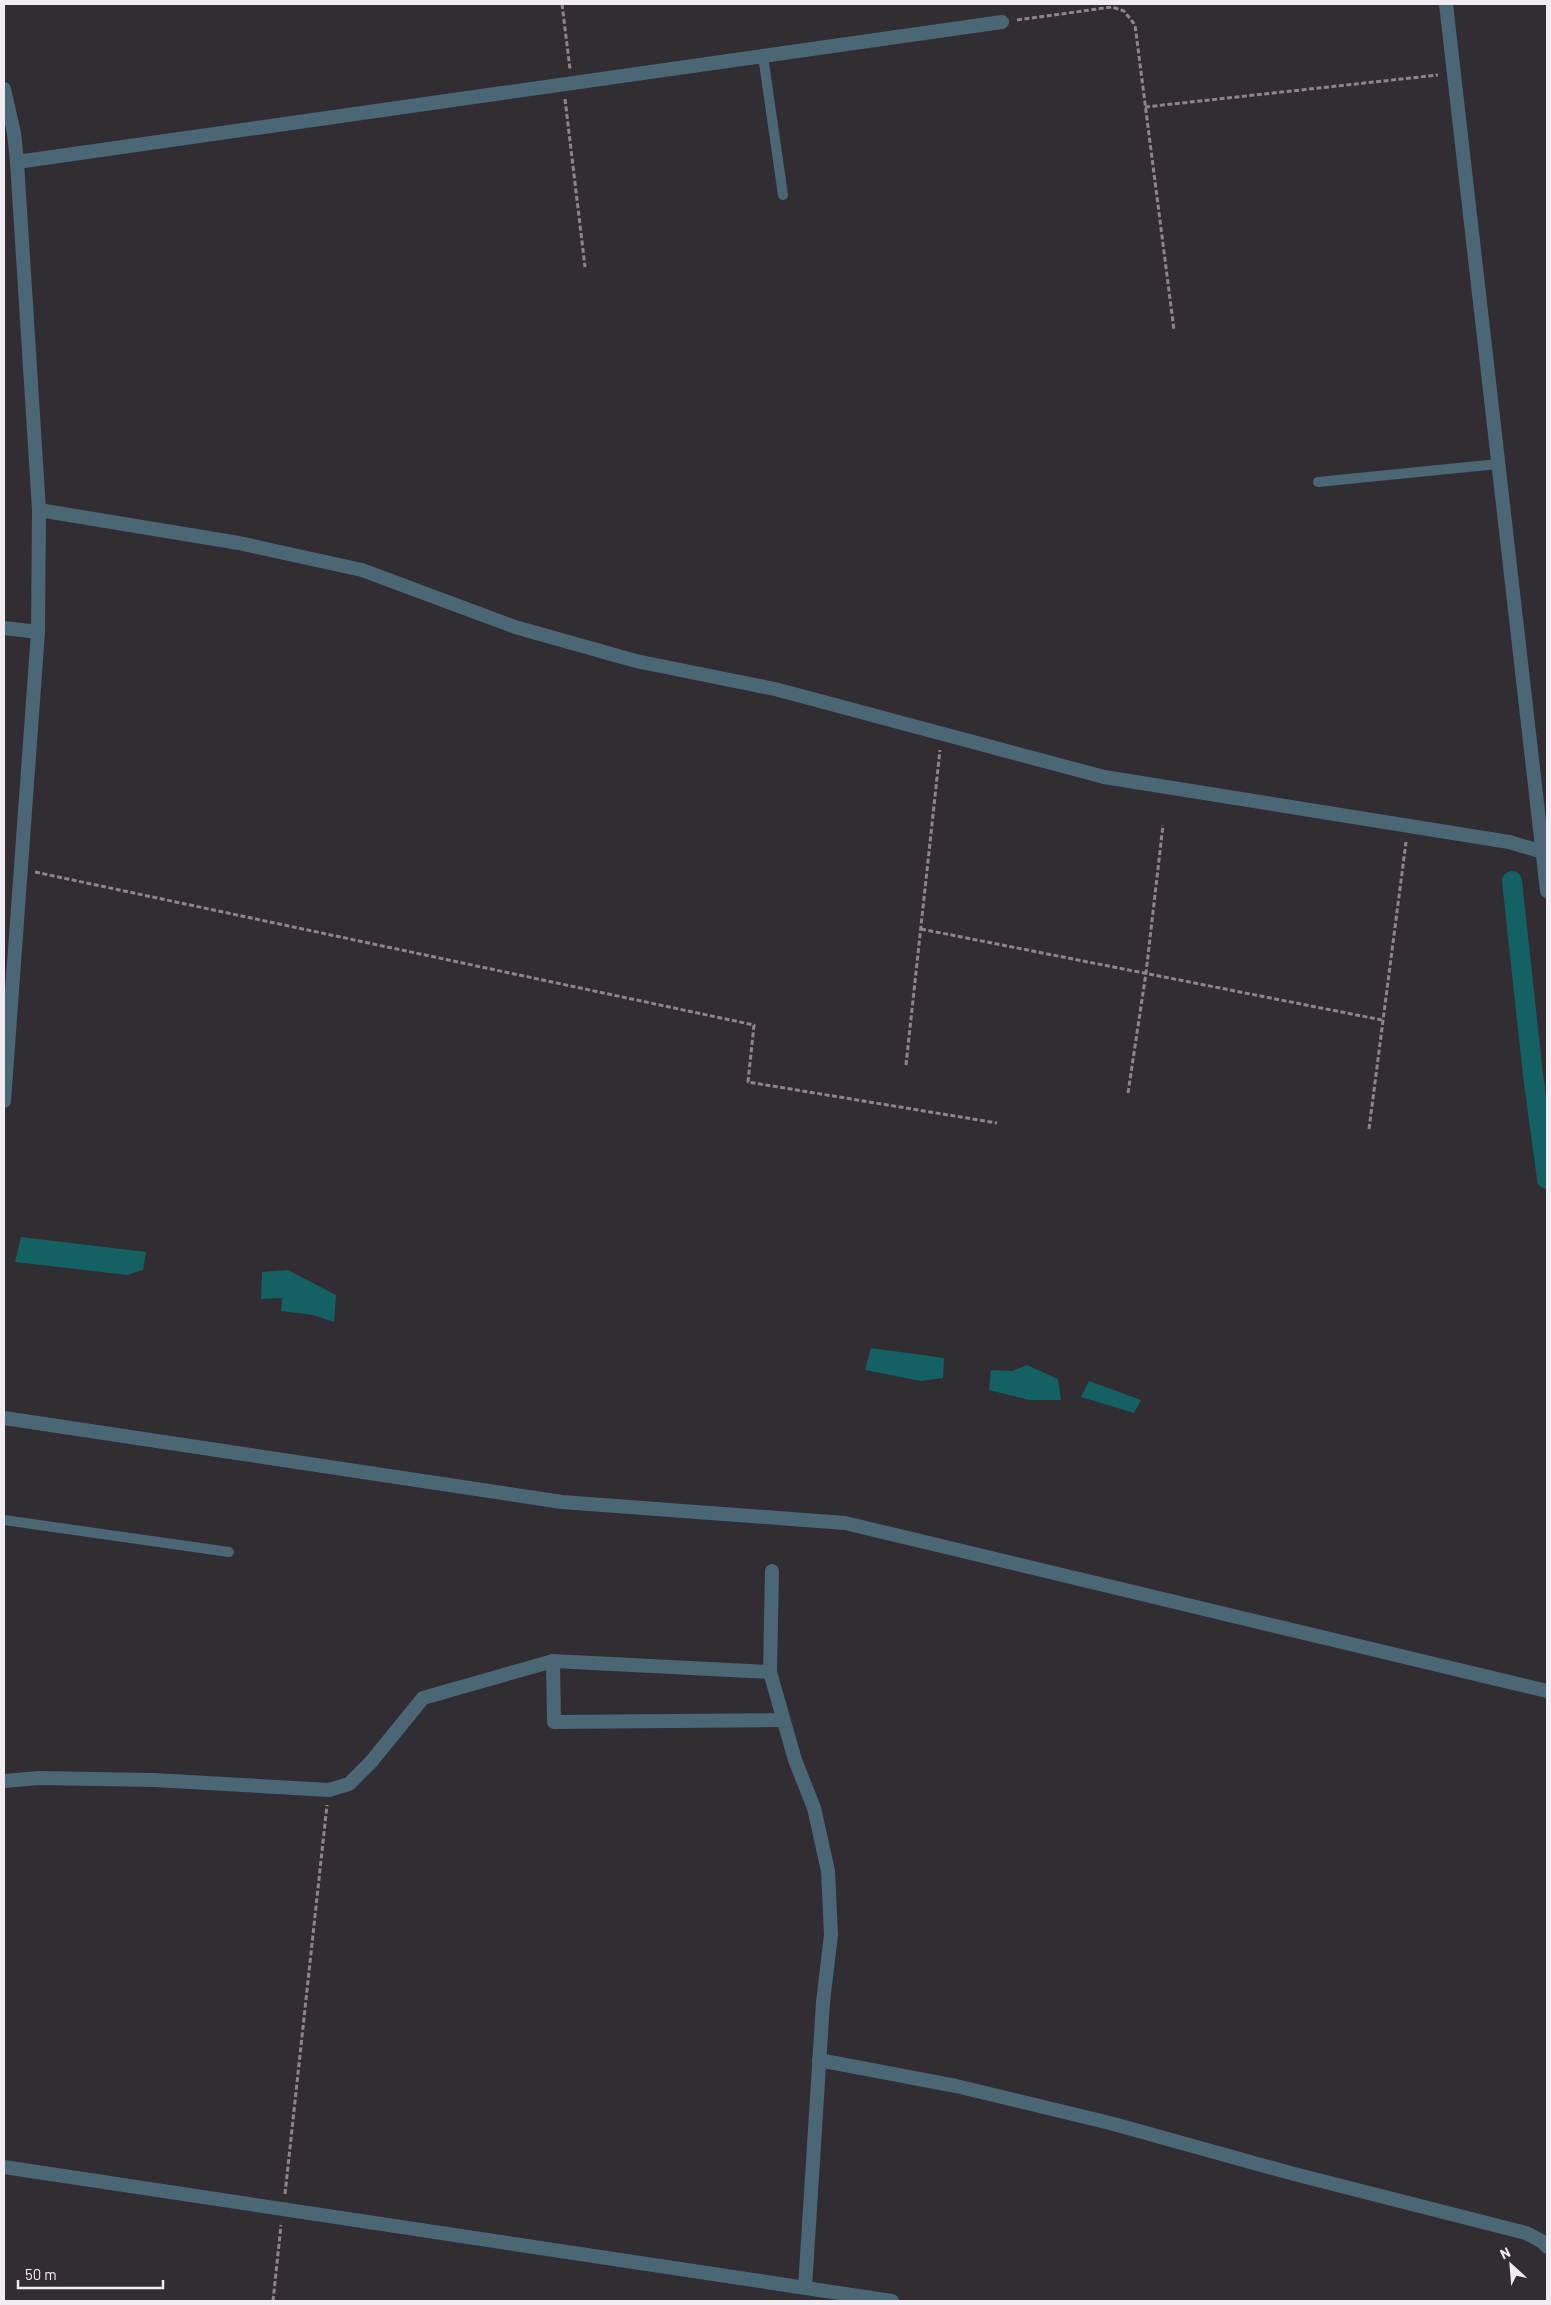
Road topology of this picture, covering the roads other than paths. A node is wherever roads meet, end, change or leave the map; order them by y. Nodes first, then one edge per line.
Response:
1 (1446, 4) edge
2 (1002, 22) road end
3 (763, 56) junction
4 (4, 90) edge
5 (17, 162) junction
6 (783, 195) dead end
7 (1498, 464) junction
8 (1318, 482) dead end
9 (38, 510) junction
10 (4, 628) edge
11 (38, 632) junction
12 (1545, 853) edge
13 (1547, 891) edge
14 (4, 1101) edge
15 (4, 1418) edge
16 (4, 1520) edge
17 (229, 1552) dead end
18 (772, 1571) dead end
19 (553, 1660) junction
20 (770, 1672) junction
21 (1547, 1691) edge
22 (783, 1720) junction
23 (4, 1781) edge
24 (819, 2060) junction
25 (4, 2167) edge
26 (1547, 2247) edge
27 (805, 2288) junction
28 (892, 2301) edge

1 - 7 street
2 - 3 street
3 - 5 street
3 - 6 lane
4 - 5 street
5 - 9 street
7 - 8 lane
7 - 12 street
9 - 11 street
9 - 12 street
10 - 11 street
11 - 14 street
12 - 13 street
15 - 21 street
16 - 17 lane
18 - 20 street
19 - 20 street
19 - 22 street
19 - 23 street
20 - 22 street
22 - 24 street
24 - 26 street
24 - 27 street
25 - 27 street
27 - 28 street

